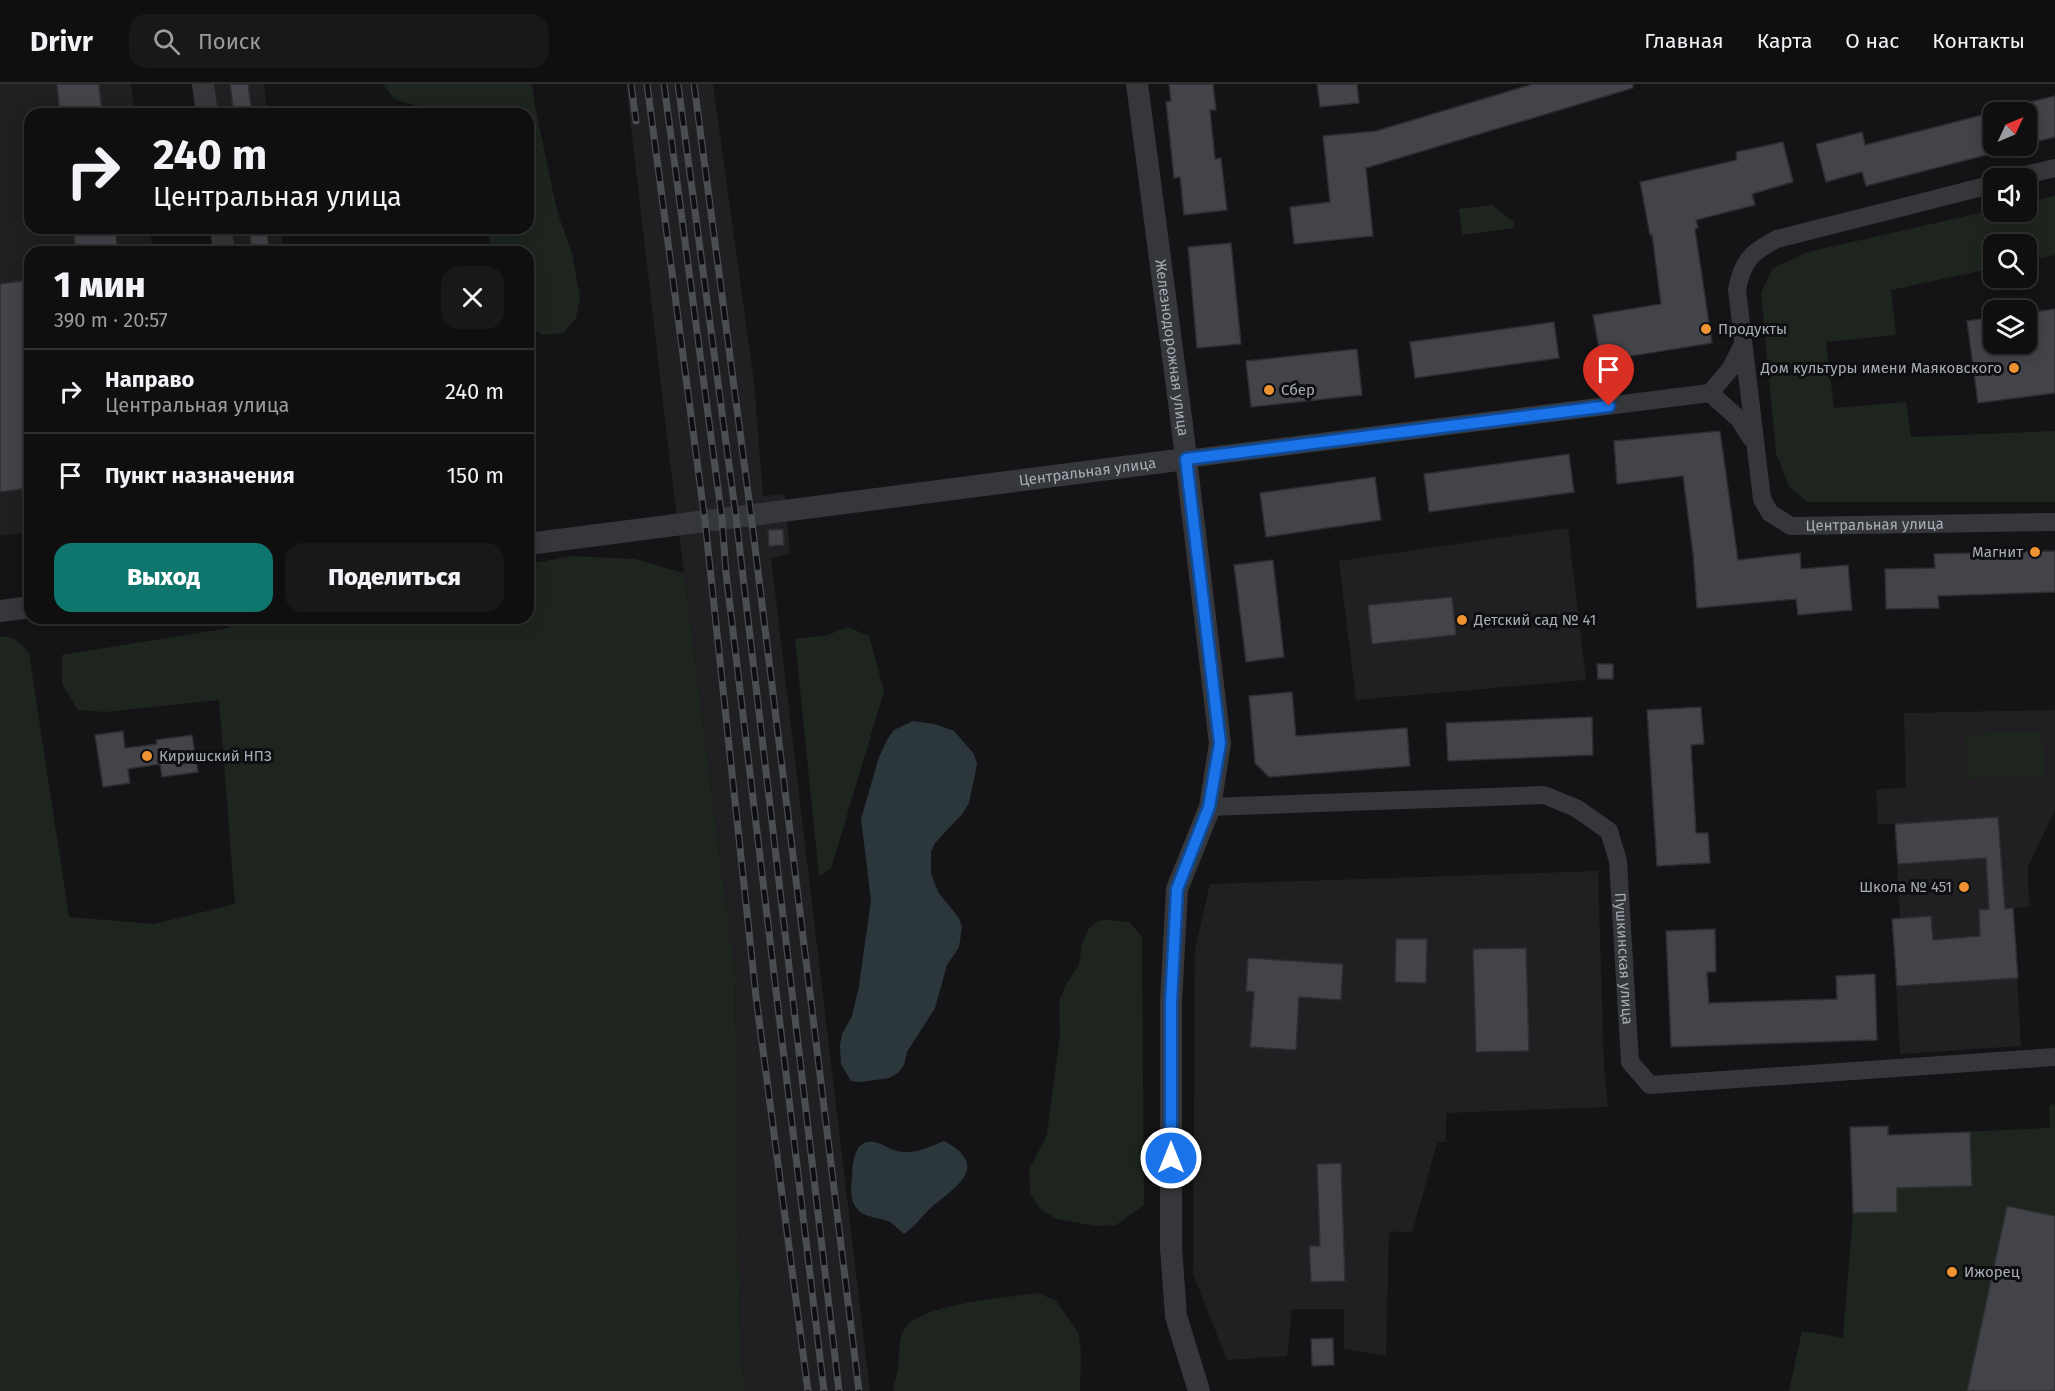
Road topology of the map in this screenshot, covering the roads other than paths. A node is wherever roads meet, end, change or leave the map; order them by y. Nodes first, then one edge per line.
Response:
1 (203, 84) edge
2 (1137, 84) edge
3 (206, 108) edge
4 (2055, 168) edge
5 (2037, 172) edge
6 (1983, 187) edge
7 (1742, 346) junction
8 (1710, 393) junction
9 (1754, 444) junction
10 (1186, 459) junction
11 (2055, 522) edge
12 (534, 543) edge
13 (24, 608) edge
14 (0, 611) edge
15 (1209, 807) junction
16 (2055, 1057) edge
17 (1199, 1391) edge

1 - 3 street
2 - 10 street, Железнодорожная улица
4 - 5 street
6 - 7 street, Центральная улица
7 - 8 street
7 - 9 street, Центральная улица
8 - 9 street, Центральная улица
8 - 10 street, Центральная улица
9 - 11 street, Центральная улица
10 - 12 street, Центральная улица
10 - 15 street, Железнодорожная улица
13 - 14 street
15 - 16 street, Пушкинская улица
15 - 17 street, Железнодорожная улица

